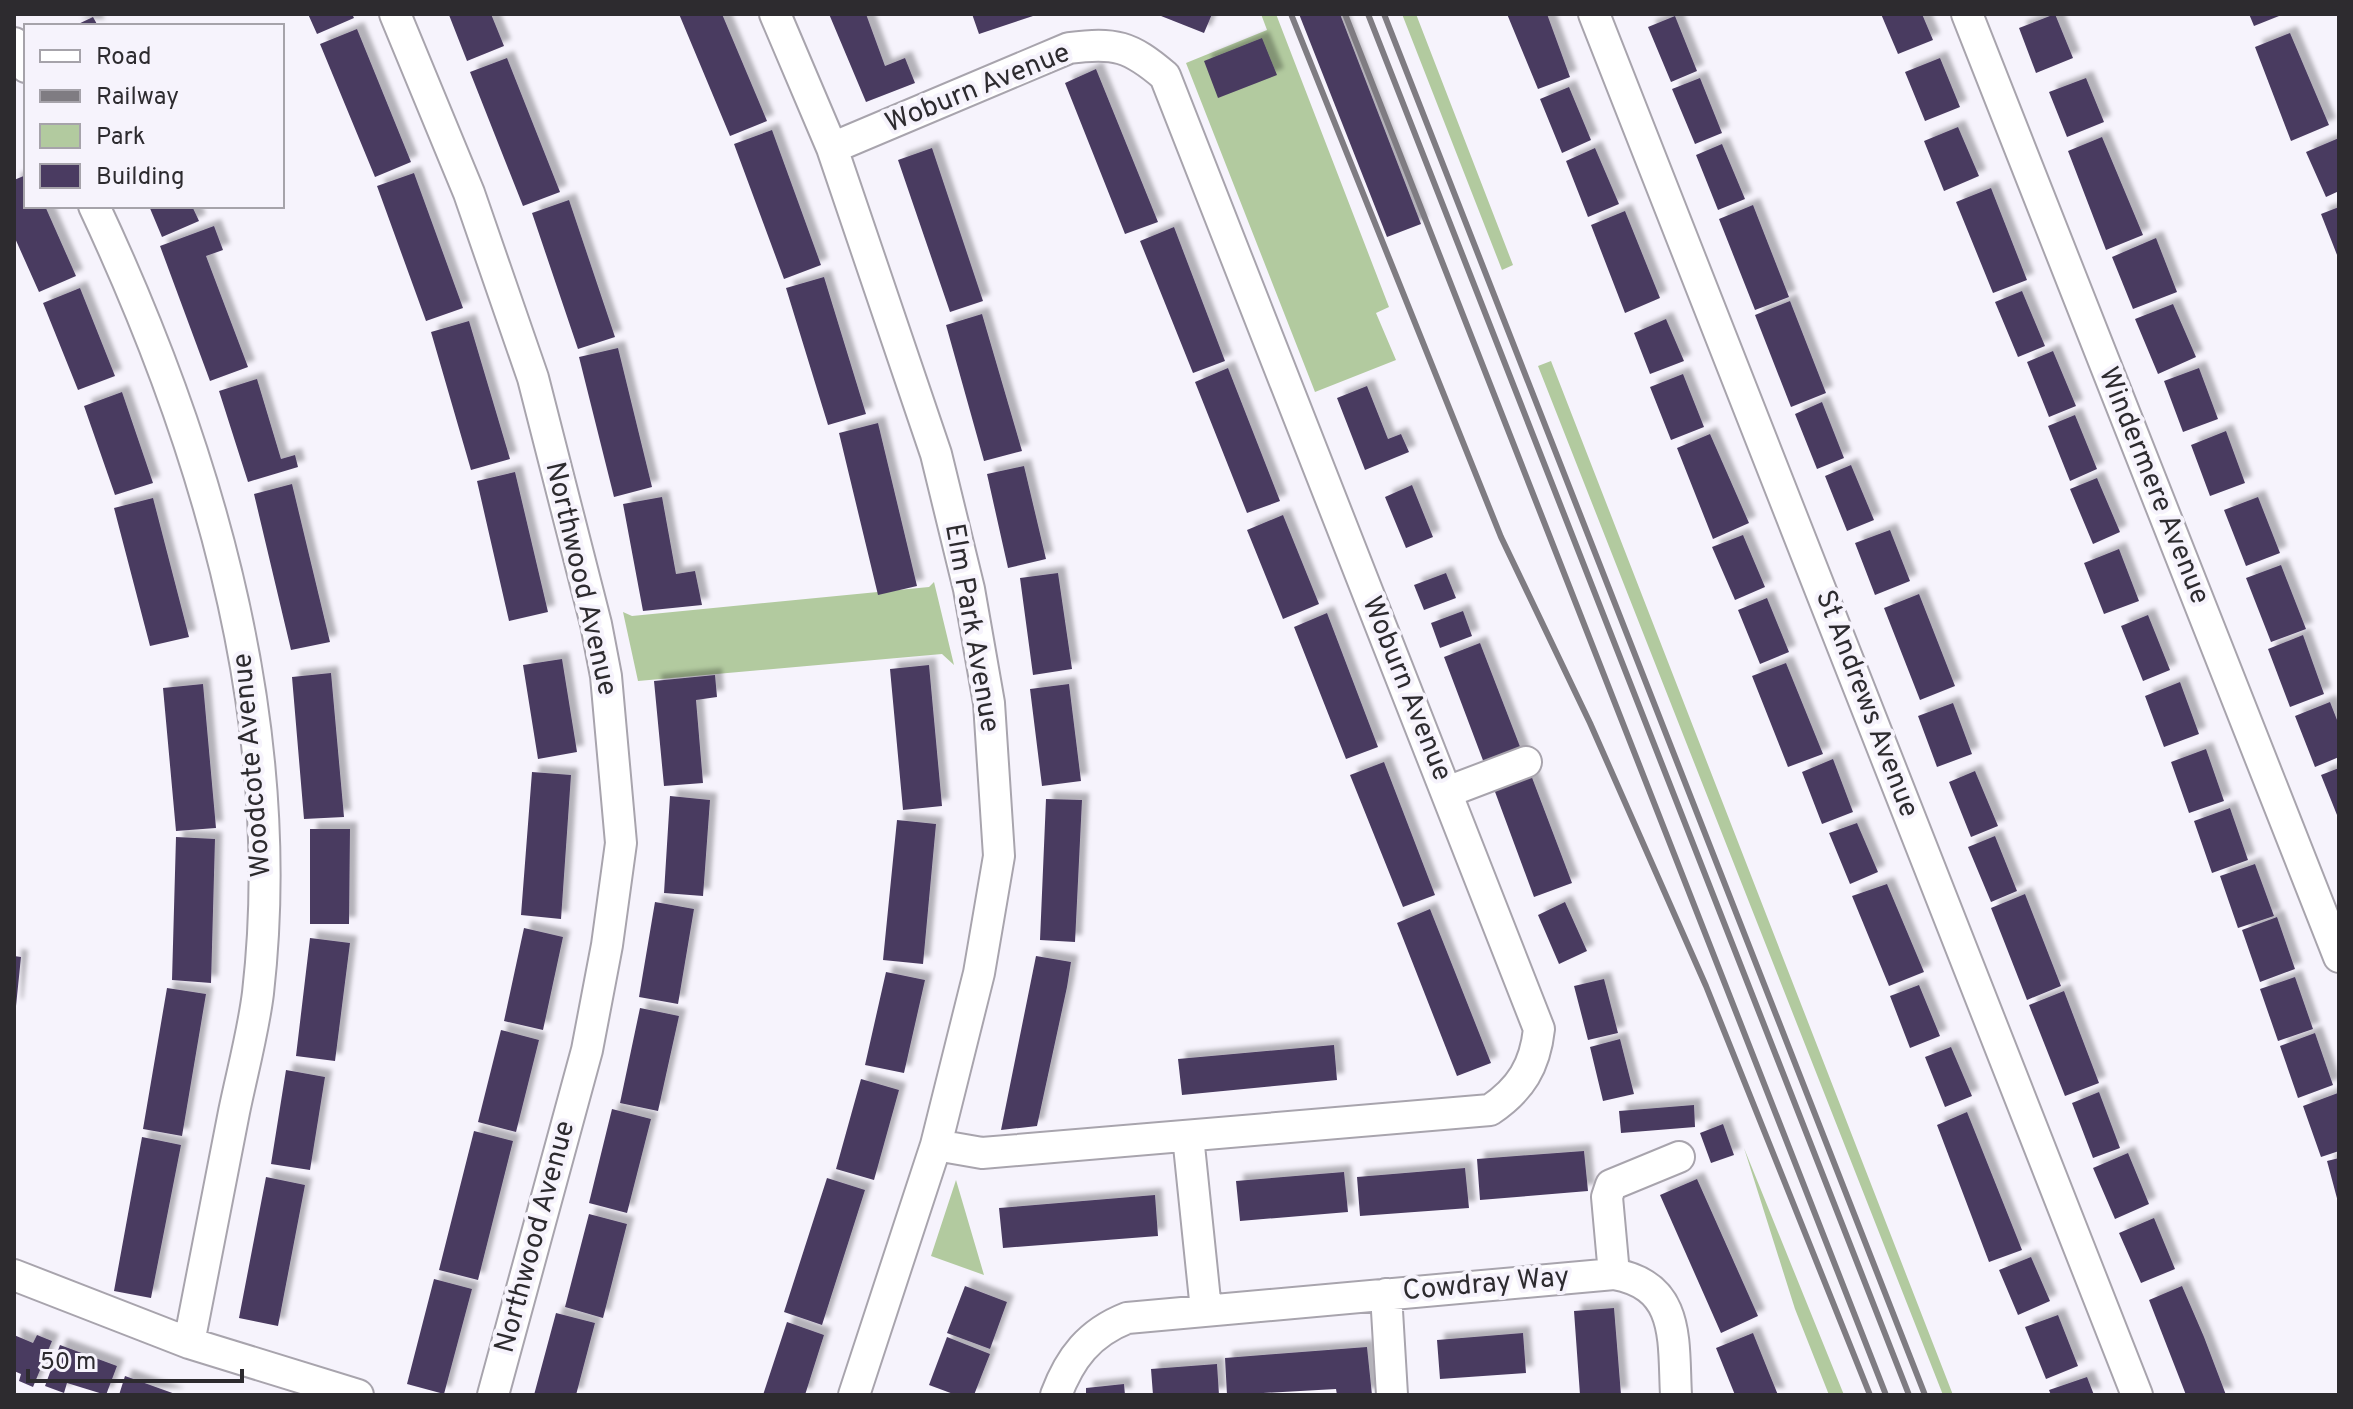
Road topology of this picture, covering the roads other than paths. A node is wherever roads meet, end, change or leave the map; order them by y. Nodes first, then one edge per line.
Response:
1 (395, 14) edge
2 (775, 14) edge
3 (1594, 14) edge
4 (1967, 14) edge
5 (14, 43) edge
6 (24, 63) edge
7 (832, 148) junction
8 (95, 208) edge
9 (1526, 762) dead end
10 (1447, 792) junction
11 (2339, 957) edge
12 (1188, 1136) junction
13 (936, 1145) junction
14 (1679, 1157) dead end
15 (1614, 1274) junction
16 (14, 1275) edge
17 (1386, 1294) junction
18 (1206, 1310) junction
19 (189, 1343) junction
20 (358, 1395) edge
21 (493, 1395) edge
22 (854, 1395) edge
23 (1056, 1395) edge
24 (1392, 1395) edge
25 (1676, 1395) edge
26 (2137, 1395) edge

1 - 21 street, Northwood Avenue
2 - 7 street, Elm Park Avenue
3 - 26 street, St Andrews Avenue
4 - 11 street, Windermere Avenue
5 - 6 street
7 - 10 street, Woburn Avenue
7 - 13 street, Elm Park Avenue
8 - 19 street, Woodcote Avenue
9 - 10 street
10 - 12 street, Woburn Avenue
12 - 13 street, Woburn Avenue
12 - 18 street
13 - 22 street, Elm Park Avenue
14 - 15 street
15 - 17 street, Cowdray Way
15 - 25 street, Cowdray Way
16 - 19 street
17 - 18 street, Cowdray Way
17 - 24 street
18 - 23 street, Cowdray Way
19 - 20 street

